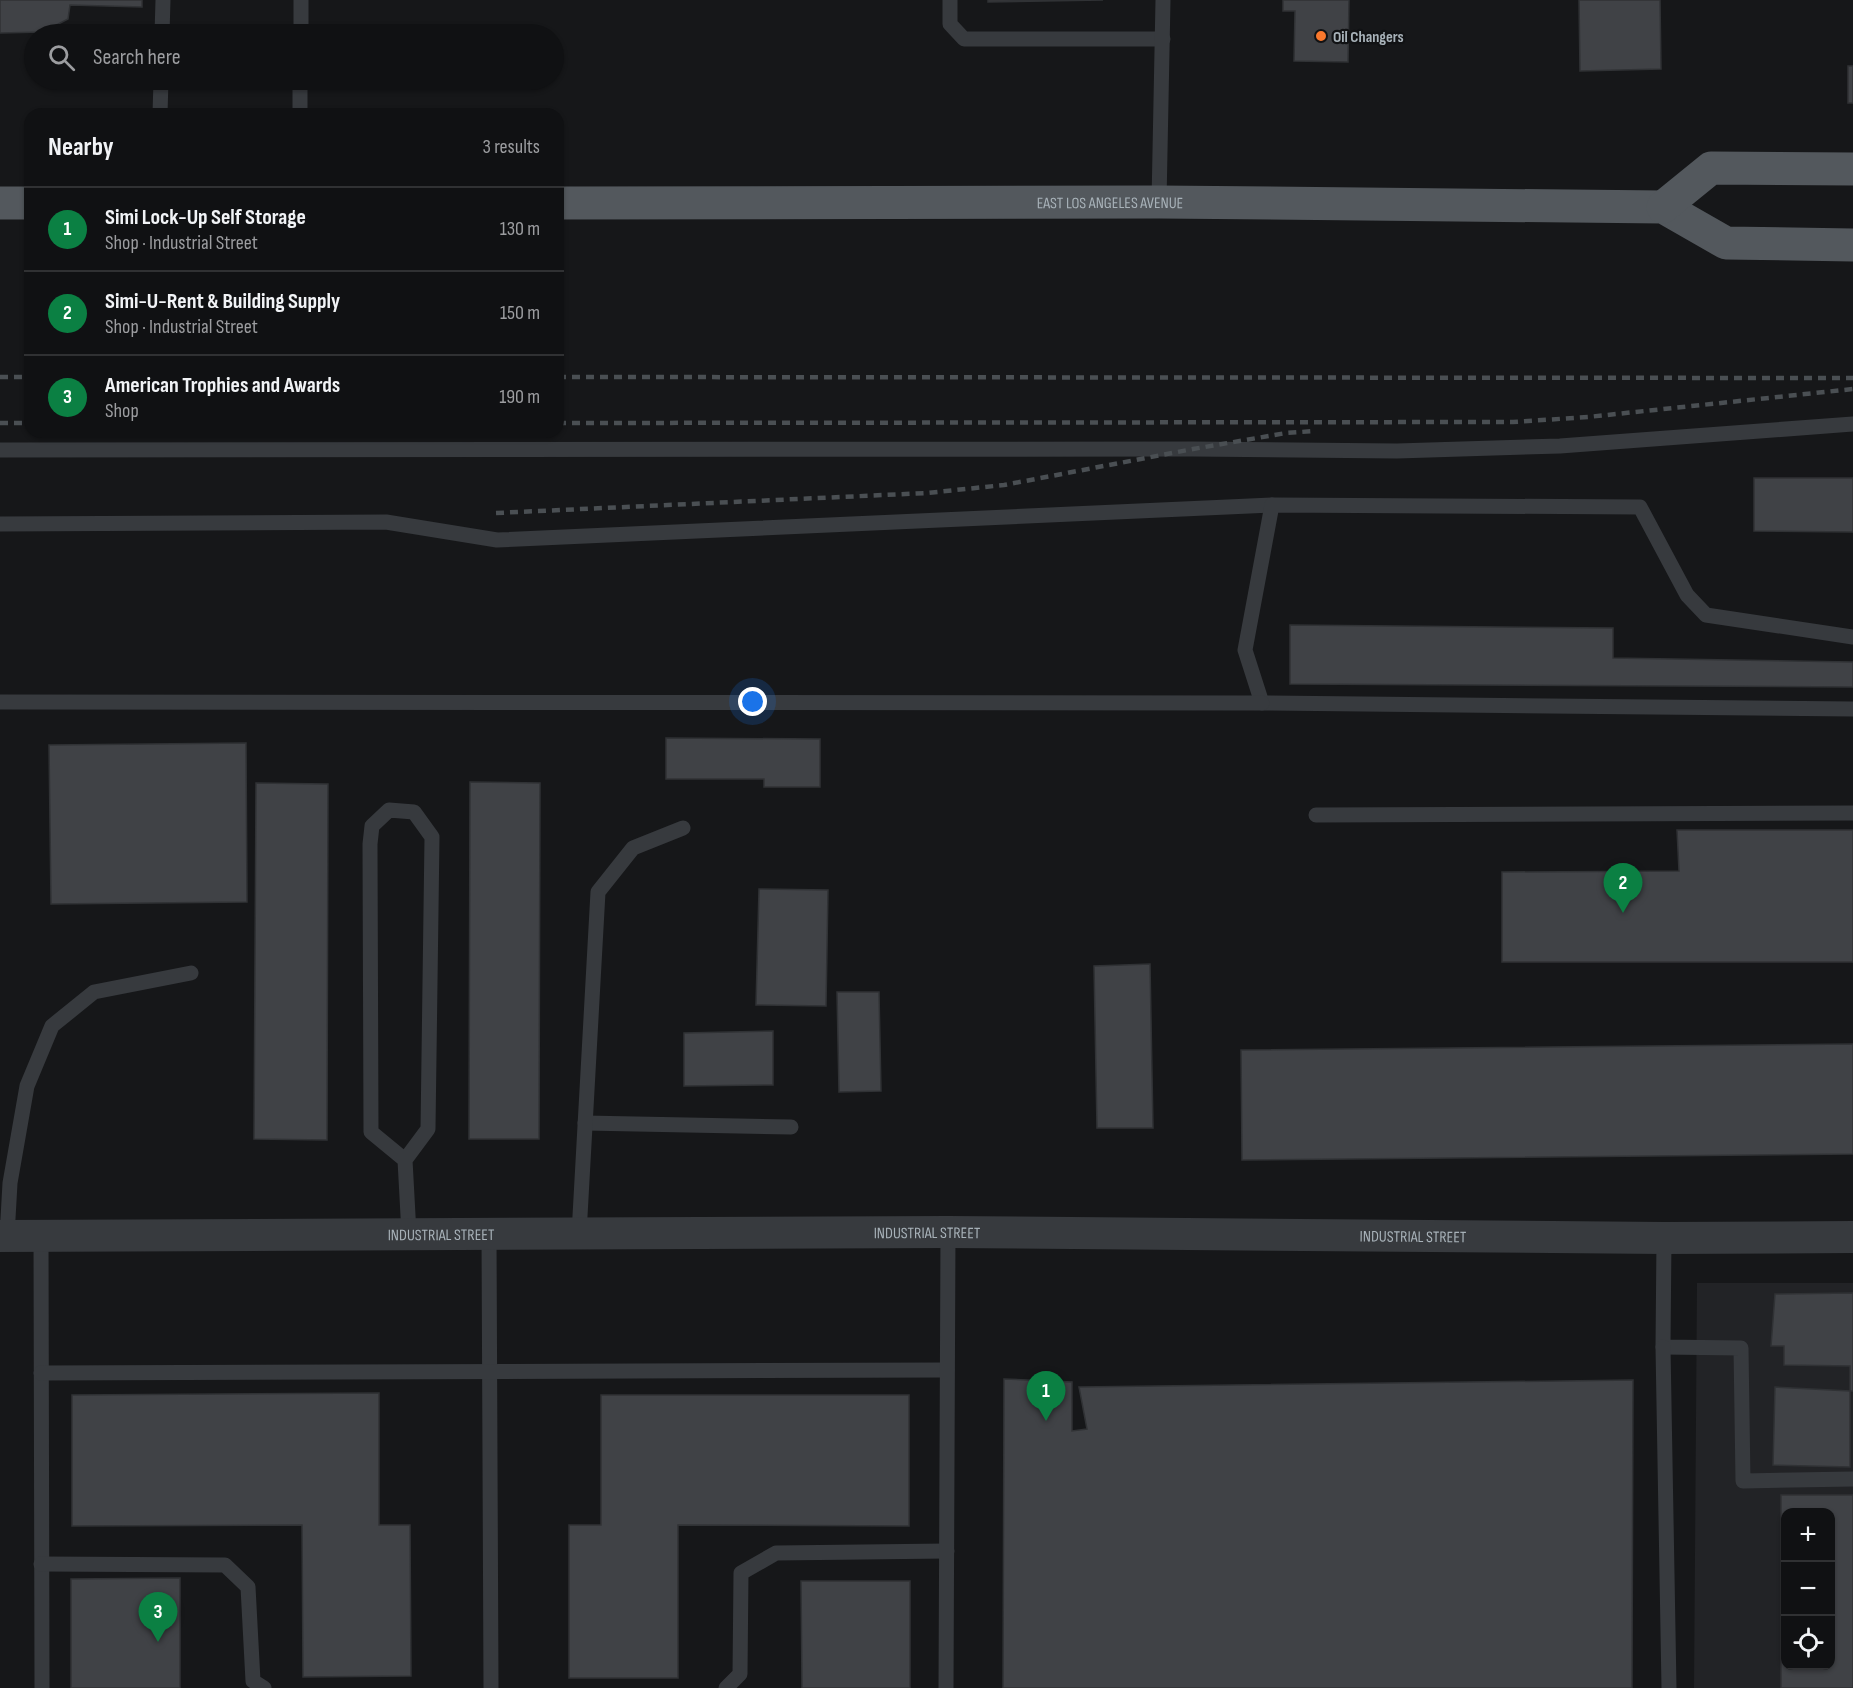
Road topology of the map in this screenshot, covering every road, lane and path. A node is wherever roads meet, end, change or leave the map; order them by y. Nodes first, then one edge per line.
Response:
1 (163, 0) edge
2 (301, 0) edge
3 (950, 0) edge
4 (1163, 0) edge
5 (162, 24) edge
6 (301, 24) edge
7 (1163, 39) junction
8 (161, 90) edge
9 (300, 90) edge
10 (160, 108) edge
11 (300, 108) edge
12 (1853, 169) edge
13 (1160, 202) junction
14 (0, 203) edge
15 (24, 203) edge
16 (564, 203) edge
17 (1663, 207) junction
18 (1853, 245) edge
19 (1853, 424) edge
20 (0, 450) edge
21 (1272, 505) junction
22 (0, 524) edge
23 (1853, 637) edge
24 (0, 702) edge
25 (1262, 703) junction
26 (1853, 709) edge
27 (1853, 813) edge
28 (1316, 815) dead end
29 (683, 828) dead end
30 (191, 973) dead end
31 (585, 1123) junction
32 (791, 1127) dead end
33 (405, 1160) junction
34 (948, 1232) junction
35 (409, 1234) junction
36 (489, 1234) junction
37 (579, 1234) junction
38 (41, 1235) junction
39 (4, 1236) edge
40 (1853, 1237) edge
41 (1664, 1238) junction
42 (1663, 1347) junction
43 (490, 1370) junction
44 (947, 1370) junction
45 (41, 1373) junction
46 (1853, 1479) edge
47 (946, 1551) junction
48 (41, 1564) junction
49 (42, 1688) edge
50 (264, 1688) edge
51 (491, 1688) edge
52 (726, 1688) edge
53 (946, 1688) edge
54 (1670, 1688) edge

1 - 5 lane
2 - 6 lane
3 - 7 lane
4 - 7 lane
7 - 13 lane
8 - 10 lane
9 - 11 lane
12 - 17 main road
13 - 16 main road, EAST LOS ANGELES AVENUE
13 - 17 main road, EAST LOS ANGELES AVENUE
14 - 15 main road
17 - 18 main road, EAST LOS ANGELES AVENUE
19 - 20 lane
21 - 22 lane
21 - 23 lane
21 - 25 lane
24 - 25 lane
25 - 26 lane
27 - 28 lane
29 - 31 lane
30 - 39 lane
31 - 32 lane
31 - 37 lane
33 - 33 lane
33 - 35 lane
34 - 37 street, INDUSTRIAL STREET
34 - 41 street, INDUSTRIAL STREET
34 - 44 lane
35 - 36 street, INDUSTRIAL STREET
35 - 38 street, INDUSTRIAL STREET
36 - 37 street, INDUSTRIAL STREET
36 - 43 lane
38 - 39 street, INDUSTRIAL STREET
38 - 45 lane
40 - 41 street, INDUSTRIAL STREET
41 - 42 lane
42 - 46 lane
42 - 54 lane
43 - 44 lane
43 - 45 lane
43 - 51 lane
44 - 47 lane
45 - 48 lane
47 - 52 lane
47 - 53 lane
48 - 49 lane
48 - 50 lane

